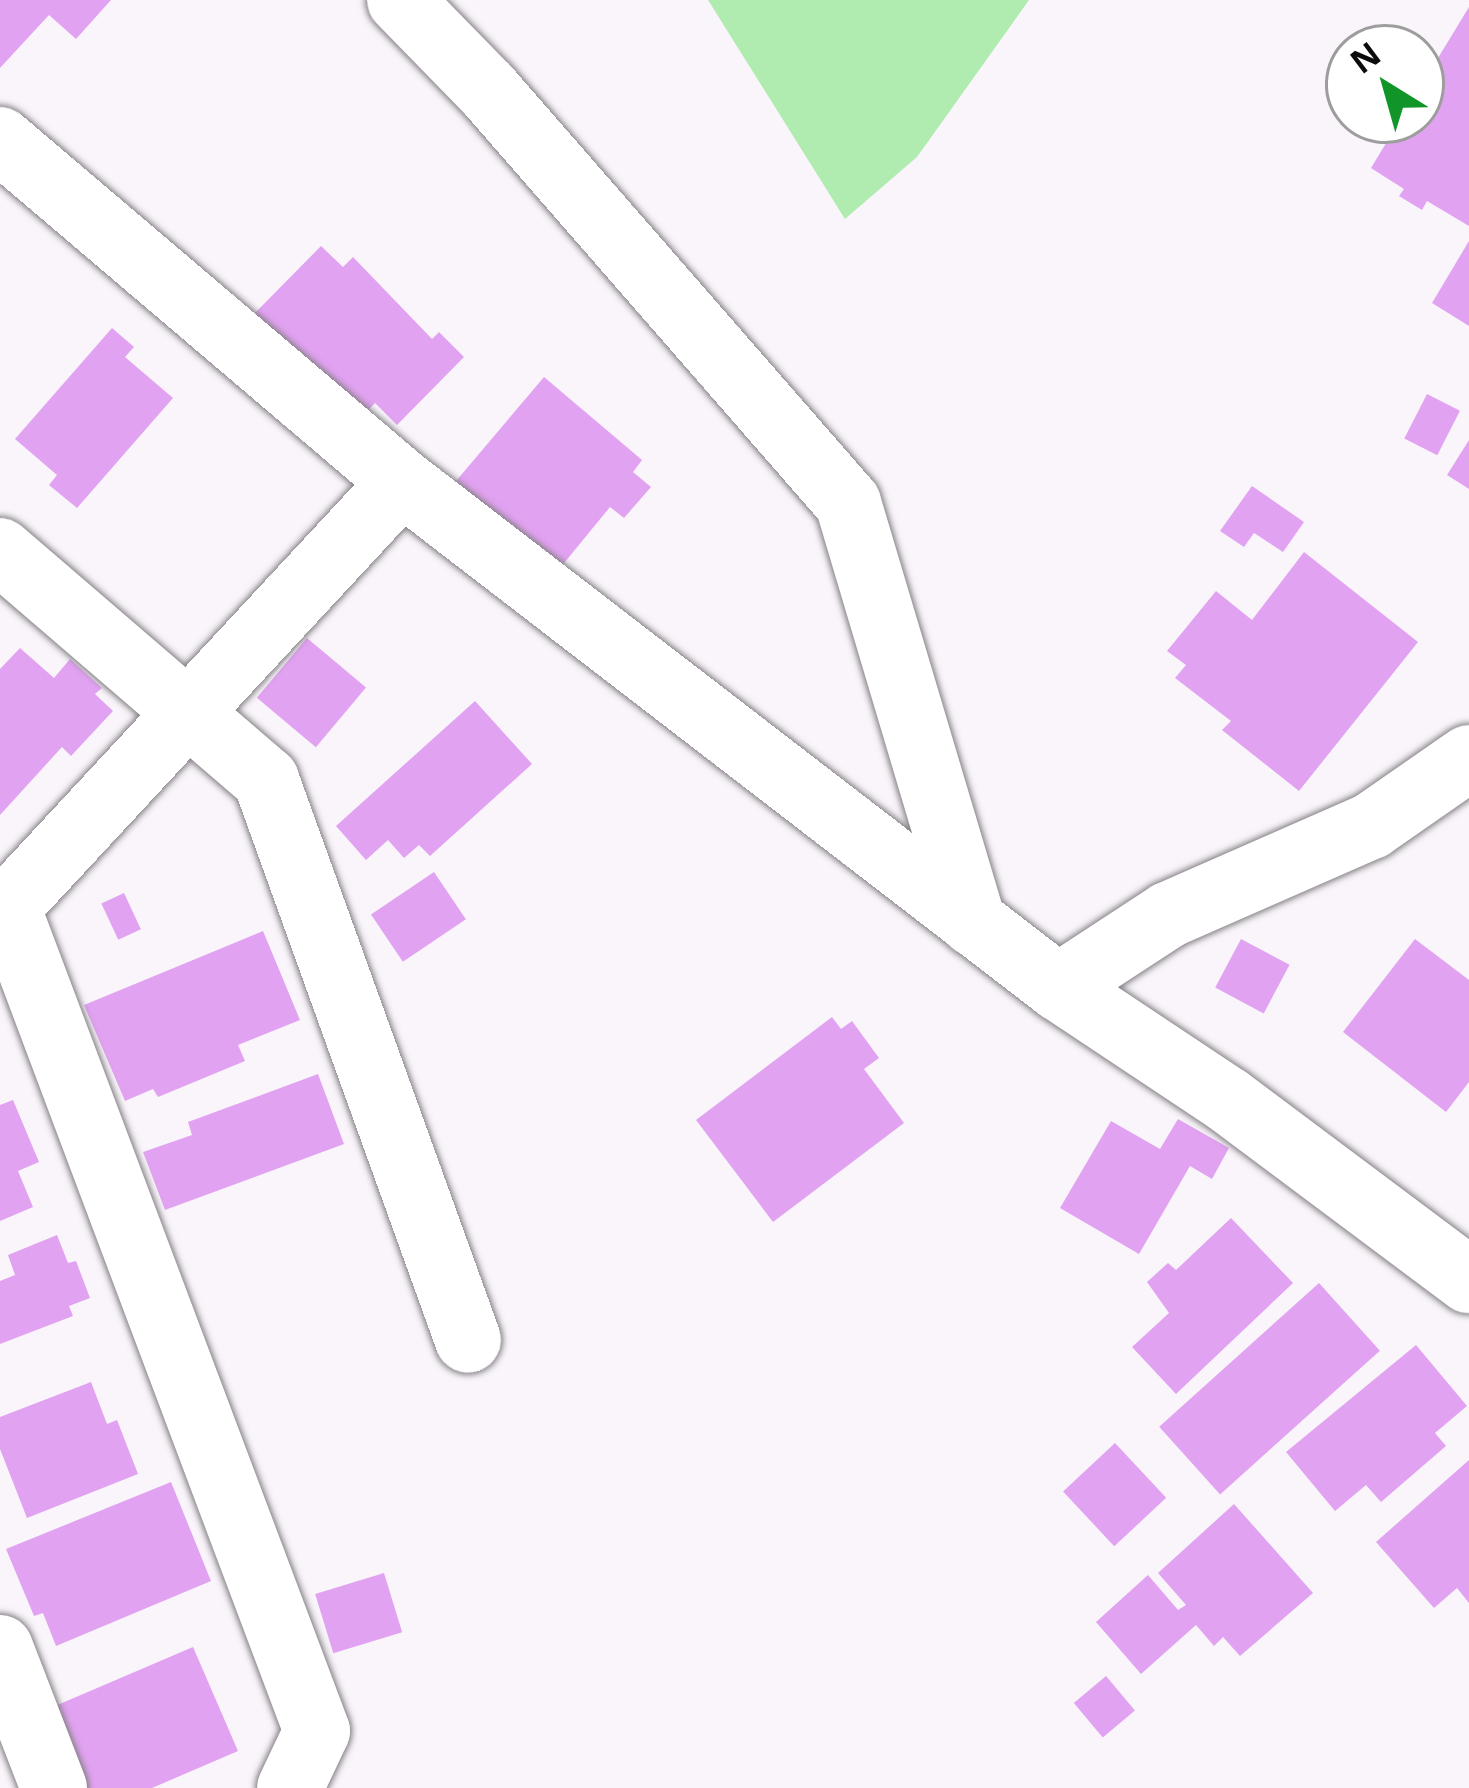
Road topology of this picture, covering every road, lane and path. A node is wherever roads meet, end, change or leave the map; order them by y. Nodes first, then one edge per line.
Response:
1 (400, 0) edge
2 (0, 140) edge
3 (402, 482) junction
4 (0, 551) edge
5 (190, 715) junction
6 (1469, 758) edge
7 (4, 914) edge
8 (974, 923) junction
9 (1058, 987) junction
10 (1469, 1280) edge
11 (468, 1340) dead end
12 (0, 1648) edge
13 (54, 1788) edge
14 (290, 1788) edge

1 - 8 street
2 - 3 street
3 - 5 street
3 - 8 street
4 - 5 street
5 - 7 street
5 - 11 street
6 - 9 street
7 - 14 street
8 - 9 street
9 - 10 street
12 - 13 street

